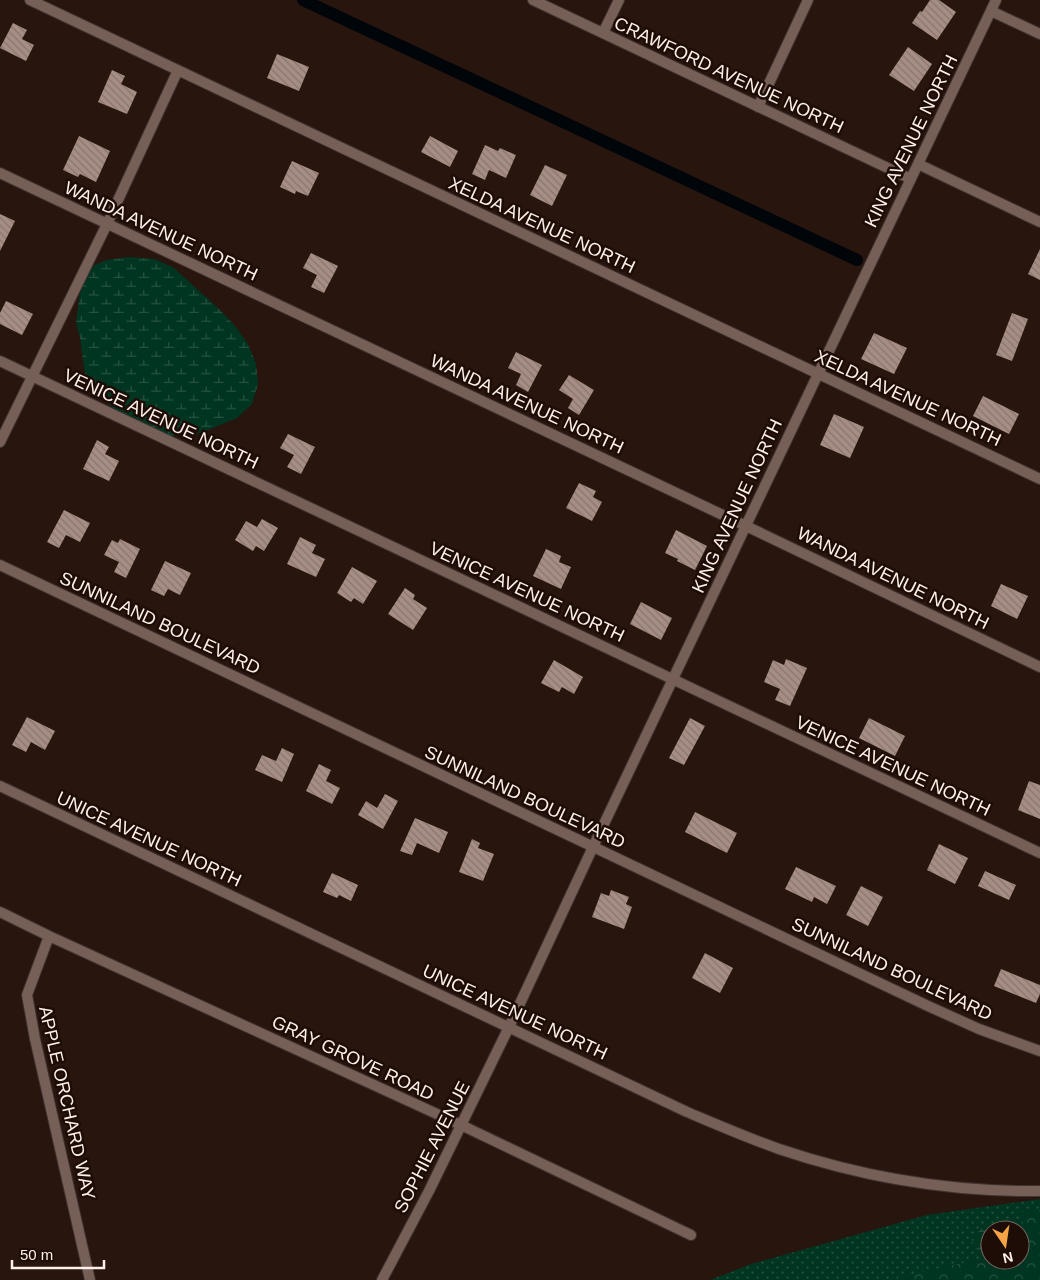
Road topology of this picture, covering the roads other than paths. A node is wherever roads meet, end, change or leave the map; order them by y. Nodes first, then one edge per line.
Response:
1 (30, 0) edge
2 (533, 0) edge
3 (618, 0) edge
4 (808, 0) edge
5 (996, 0) edge
6 (991, 11) junction
7 (602, 33) junction
8 (1040, 34) edge
9 (178, 70) junction
10 (758, 107) junction
11 (918, 164) junction
12 (0, 173) edge
13 (911, 179) junction
14 (1040, 222) edge
15 (107, 224) junction
16 (0, 361) edge
17 (818, 374) junction
18 (32, 376) junction
19 (0, 442) edge
20 (1040, 479) edge
21 (746, 526) junction
22 (0, 565) edge
23 (1040, 667) edge
24 (674, 680) junction
25 (0, 786) edge
26 (593, 847) junction
27 (1040, 853) edge
28 (0, 912) edge
29 (49, 936) junction
30 (509, 1028) junction
31 (1040, 1051) edge
32 (461, 1125) junction
33 (1040, 1191) edge
34 (691, 1235) dead end
35 (90, 1280) edge
36 (382, 1280) edge

1 - 9 street, XELDA AVENUE NORTH
2 - 7 street, CRAWFORD AVENUE NORTH
3 - 7 street
4 - 10 street
5 - 6 street, KING AVENUE NORTH
6 - 8 street
6 - 11 street, KING AVENUE NORTH
7 - 10 street, CRAWFORD AVENUE NORTH
9 - 15 street
9 - 17 street, XELDA AVENUE NORTH
10 - 13 street, CRAWFORD AVENUE NORTH
11 - 13 street, KING AVENUE NORTH
11 - 14 street
12 - 15 street, WANDA AVENUE NORTH
13 - 17 street, KING AVENUE NORTH
15 - 18 street
15 - 21 street, WANDA AVENUE NORTH
16 - 18 street, VENICE AVENUE NORTH
17 - 20 street, XELDA AVENUE NORTH
17 - 21 street, KING AVENUE NORTH
18 - 19 street
18 - 24 street, VENICE AVENUE NORTH
21 - 23 street, WANDA AVENUE NORTH
21 - 24 street, KING AVENUE NORTH
22 - 26 street, SUNNILAND BOULEVARD
24 - 26 street, KING AVENUE NORTH
24 - 27 street, VENICE AVENUE NORTH
25 - 30 street, UNICE AVENUE NORTH
26 - 30 street, KING AVENUE NORTH
26 - 31 street, SUNNILAND BOULEVARD
28 - 29 street, GRAY GROVE ROAD
29 - 32 street, GRAY GROVE ROAD
29 - 35 street, APPLE ORCHARD WAY
30 - 32 street, SOPHIE AVENUE
30 - 33 street, UNICE AVENUE NORTH
32 - 34 street, GRAY GROVE ROAD
32 - 36 street, SOPHIE AVENUE

